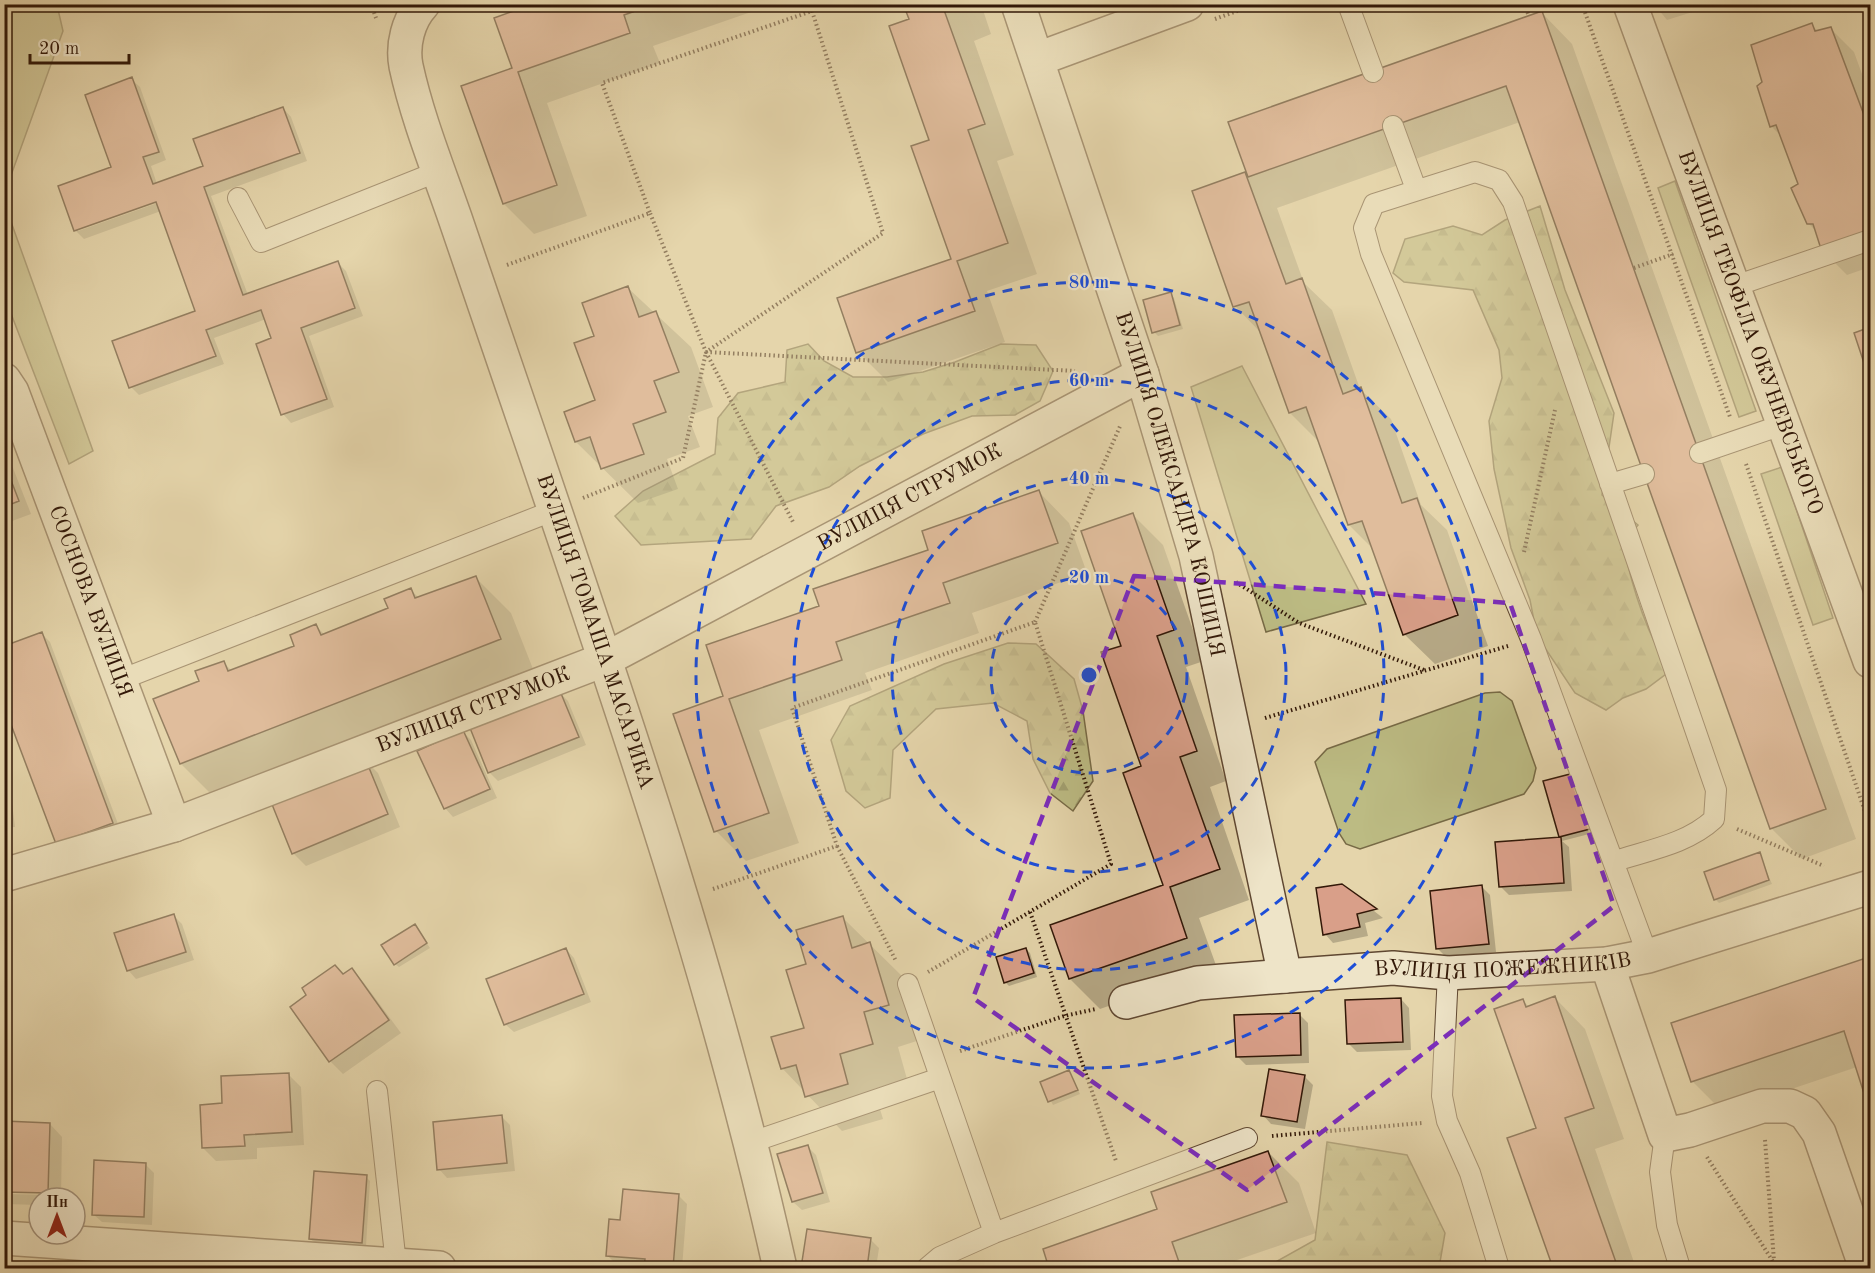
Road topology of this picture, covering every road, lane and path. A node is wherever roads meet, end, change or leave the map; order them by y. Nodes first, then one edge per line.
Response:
1 (371, 4) edge
2 (423, 4) edge
3 (816, 4) edge
4 (1018, 4) edge
5 (1187, 4) edge
6 (1348, 4) edge
7 (1524, 4) edge
8 (1630, 4) edge
9 (812, 11) junction
10 (1529, 16) dead end
11 (379, 25) dead end
12 (1038, 59) junction
13 (1373, 72) dead end
14 (1392, 126) dead end
15 (439, 171) junction
16 (1416, 189) junction
17 (238, 198) dead end
18 (650, 213) junction
19 (1870, 240) edge
20 (1672, 254) dead end
21 (1634, 268) dead end
22 (476, 277) junction
23 (1735, 286) junction
24 (706, 352) junction
25 (1566, 357) junction
26 (1083, 371) dead end
27 (1142, 374) junction
28 (4, 380) edge
29 (1785, 424) junction
30 (1700, 453) dead end
31 (1644, 474) dead end
32 (1610, 484) junction
33 (555, 510) junction
34 (808, 551) junction
35 (1196, 556) junction
36 (1514, 600) junction
37 (1035, 622) junction
38 (1532, 639) junction
39 (606, 659) junction
40 (1870, 661) edge
41 (1424, 670) junction
42 (120, 680) junction
43 (1232, 728) junction
44 (1714, 819) junction
45 (174, 825) junction
46 (837, 846) junction
47 (1615, 861) junction
48 (1835, 871) dead end
49 (4, 875) edge
50 (1870, 887) edge
51 (684, 899) junction
52 (1030, 912) junction
53 (1648, 956) junction
54 (1607, 964) junction
55 (1448, 973) junction
56 (1285, 976) junction
57 (908, 984) junction
58 (1126, 1002) joint
59 (1064, 1016) junction
60 (937, 1069) junction
61 (377, 1091) dead end
62 (1762, 1106) junction
63 (1447, 1121) junction
64 (1678, 1132) junction
65 (1247, 1138) joint
66 (752, 1142) junction
67 (1124, 1184) junction
68 (994, 1233) junction
69 (4, 1238) edge
70 (396, 1264) junction
71 (1774, 1264) junction
72 (439, 1269) edge
73 (780, 1269) edge
74 (927, 1269) edge
75 (1499, 1269) edge
76 (1680, 1269) edge
77 (1777, 1269) edge
78 (1866, 1269) edge

1 - 11 path
2 - 15 street, ВУЛИЦЯ ТОМАША МАСАРИКА
3 - 9 path
4 - 12 street, ВУЛИЦЯ ОЛЕКСАНДРА КОШИЦЯ
5 - 12 street
6 - 13 lane
7 - 10 path
8 - 23 street, ВУЛИЦЯ ТЕОФІЛА ОКУНЕВСЬКОГО
9 - 18 path
9 - 24 path
12 - 27 street, ВУЛИЦЯ ОЛЕКСАНДРА КОШИЦЯ
14 - 16 lane
15 - 17 lane
15 - 22 street, ВУЛИЦЯ ТОМАША МАСАРИКА
16 - 25 lane
16 - 36 lane
18 - 22 path
18 - 24 path
19 - 23 lane
20 - 21 path
22 - 33 street, ВУЛИЦЯ ТОМАША МАСАРИКА
23 - 29 street, ВУЛИЦЯ ТЕОФІЛА ОКУНЕВСЬКОГО
24 - 26 path
24 - 33 path
24 - 34 path
25 - 32 lane
25 - 36 path
27 - 34 street, ВУЛИЦЯ СТРУМОК
27 - 35 street, ВУЛИЦЯ ОЛЕКСАНДРА КОШИЦЯ
27 - 37 path
28 - 42 street, СОСНОВА ВУЛИЦЯ
29 - 30 lane
29 - 40 street, ВУЛИЦЯ ТЕОФІЛА ОКУНЕВСЬКОГО
31 - 32 lane
32 - 44 lane
33 - 39 street, ВУЛИЦЯ ТОМАША МАСАРИКА
33 - 42 lane
34 - 39 street, ВУЛИЦЯ СТРУМОК
35 - 41 path
35 - 43 street, ВУЛИЦЯ ОЛЕКСАНДРА КОШИЦЯ
36 - 38 lane
37 - 46 path
37 - 52 path
38 - 41 path
38 - 47 lane
39 - 45 street, ВУЛИЦЯ СТРУМОК
39 - 51 street, ВУЛИЦЯ ТОМАША МАСАРИКА
41 - 43 path
42 - 45 street, СОСНОВА ВУЛИЦЯ
43 - 56 street, ВУЛИЦЯ ОЛЕКСАНДРА КОШИЦЯ
44 - 47 lane
44 - 48 path
45 - 49 street, ВУЛИЦЯ СТРУМОК
46 - 51 path
46 - 57 path
47 - 53 lane
50 - 53 street, ВУЛИЦЯ ПОЖЕЖНИКІВ
51 - 66 street, ВУЛИЦЯ ТОМАША МАСАРИКА
52 - 57 path
52 - 59 path
53 - 54 street, ВУЛИЦЯ ПОЖЕЖНИКІВ
54 - 55 street, ВУЛИЦЯ ПОЖЕЖНИКІВ
54 - 64 street
55 - 56 street, ВУЛИЦЯ ПОЖЕЖНИКІВ
55 - 63 lane
56 - 58 street, ВУЛИЦЯ ПОЖЕЖНИКІВ
57 - 60 lane
58 - 59 path
59 - 60 path
59 - 67 path
60 - 66 lane
60 - 68 lane
61 - 70 lane
62 - 64 street
62 - 71 path
62 - 78 street
63 - 65 path
63 - 75 lane
64 - 71 path
64 - 76 lane
65 - 67 lane
66 - 73 street, ВУЛИЦЯ ТОМАША МАСАРИКА
67 - 68 lane
68 - 74 lane
69 - 70 street
70 - 72 street
71 - 77 path

